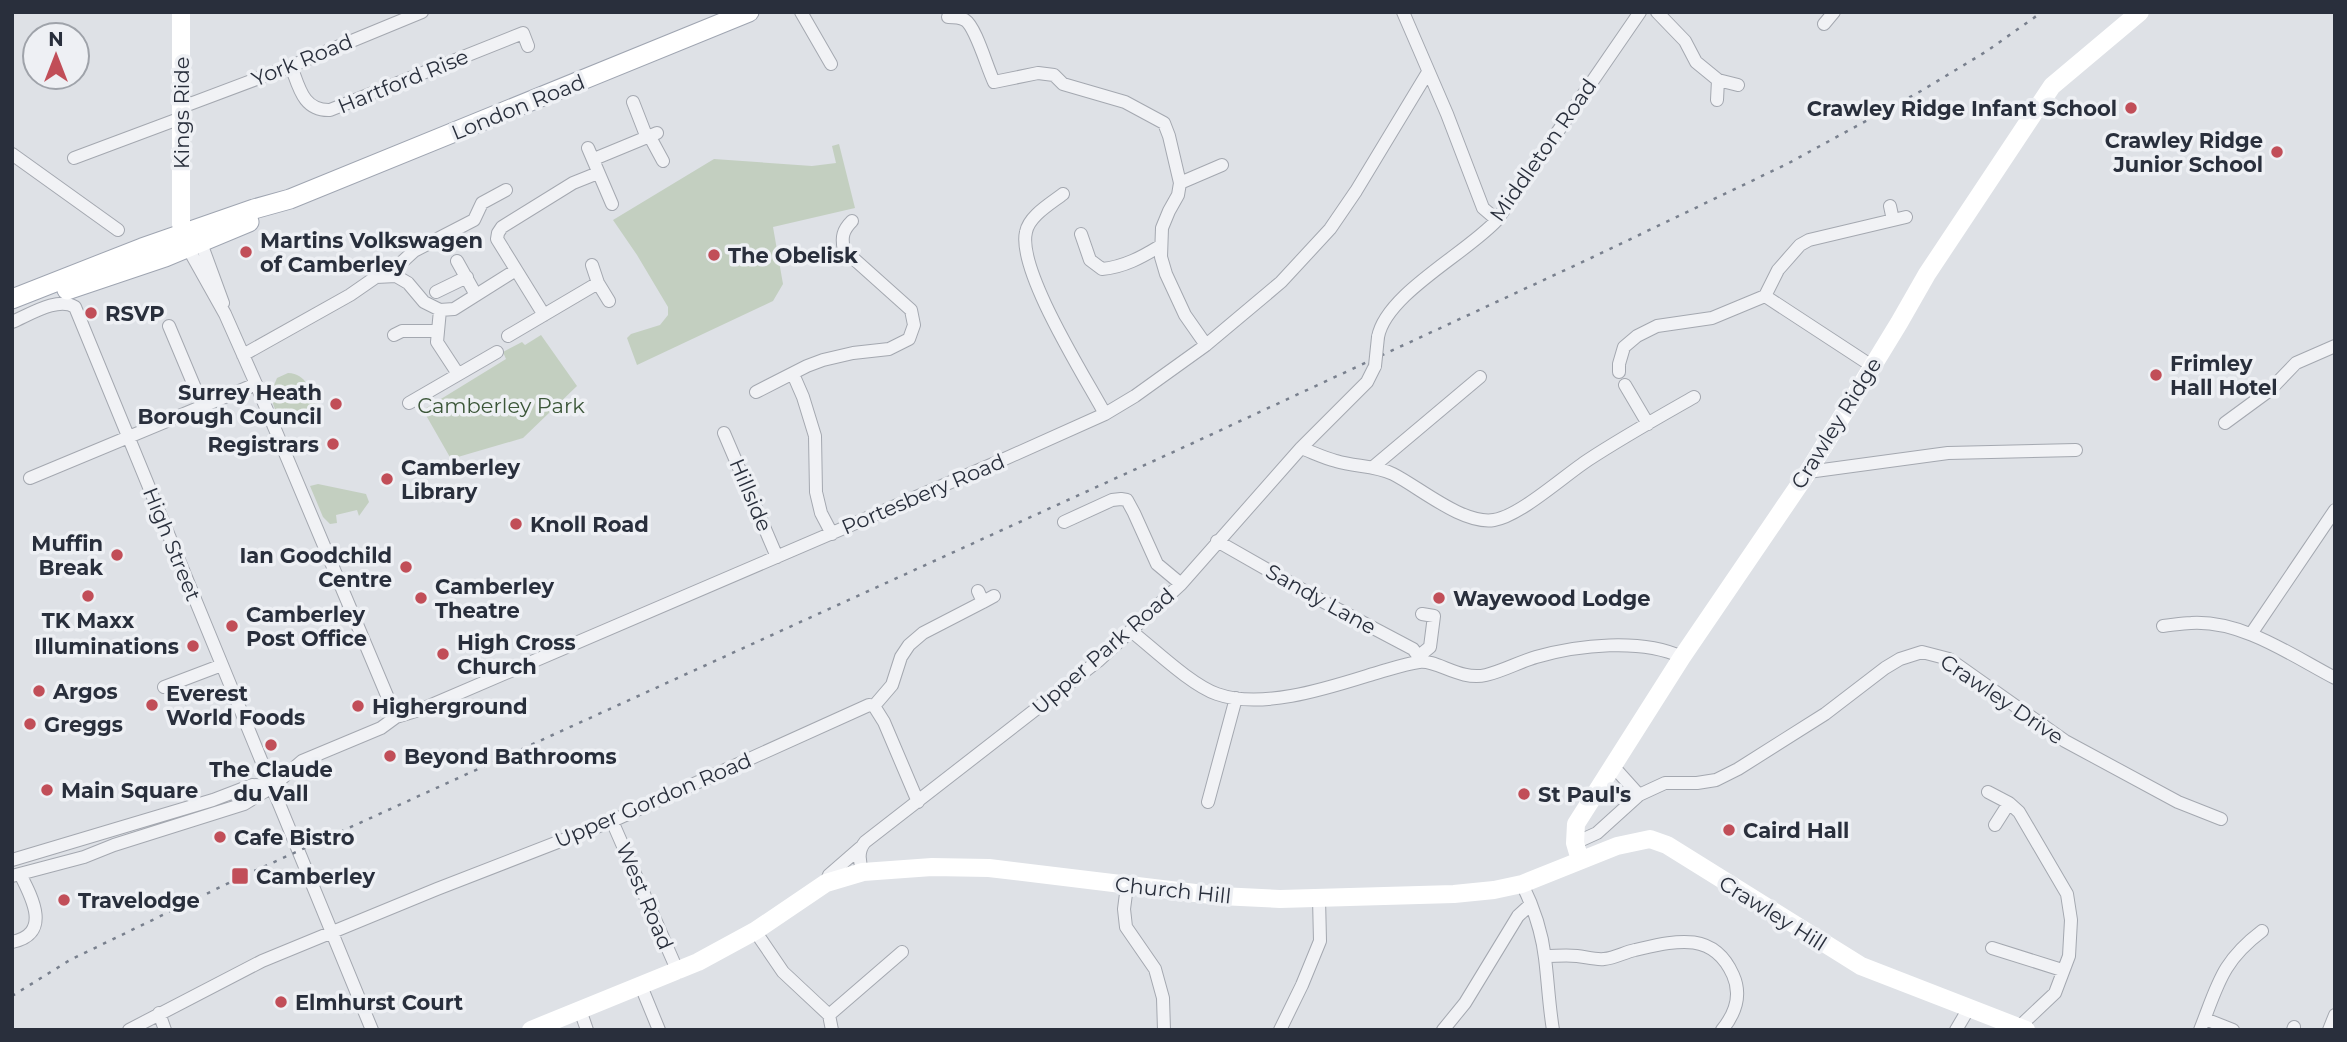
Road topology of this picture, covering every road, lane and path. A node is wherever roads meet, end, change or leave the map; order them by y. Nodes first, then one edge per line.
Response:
1 (181, 12) edge
2 (422, 12) edge
3 (749, 12) edge
4 (801, 12) edge
5 (1403, 12) edge
6 (1640, 12) edge
7 (1657, 12) edge
8 (1834, 12) edge
9 (2140, 12) edge
10 (948, 17) dead end
11 (392, 18) edge
12 (1824, 24) dead end
13 (528, 46) dead end
14 (831, 64) dead end
15 (292, 66) junction
16 (1428, 72) junction
17 (1718, 80) junction
18 (1738, 85) dead end
19 (1717, 100) dead end
20 (633, 102) dead end
21 (181, 113) junction
22 (652, 136) junction
23 (12, 154) edge
24 (74, 158) dead end
25 (663, 161) dead end
26 (1222, 164) dead end
27 (598, 173) junction
28 (1180, 183) junction
29 (506, 190) dead end
30 (1063, 194) dead end
31 (612, 204) dead end
32 (1890, 206) dead end
33 (1906, 217) dead end
34 (1497, 220) junction
35 (1893, 220) junction
36 (852, 221) dead end
37 (118, 230) dead end
38 (1081, 234) dead end
39 (191, 239) junction
40 (1160, 246) junction
41 (457, 261) dead end
42 (592, 265) dead end
43 (516, 270) junction
44 (397, 276) junction
45 (467, 277) junction
46 (598, 284) junction
47 (436, 292) dead end
48 (476, 295) junction
49 (1765, 296) junction
50 (12, 299) edge
51 (609, 301) dead end
52 (440, 310) junction
53 (12, 312) edge
54 (544, 315) junction
55 (12, 321) edge
56 (169, 326) dead end
57 (437, 331) junction
58 (394, 335) dead end
59 (508, 336) dead end
60 (1206, 345) junction
61 (2335, 346) edge
62 (497, 352) dead end
63 (243, 355) junction
64 (1375, 366) joint
65 (1872, 366) junction
66 (1619, 372) dead end
67 (458, 374) junction
68 (793, 374) junction
69 (1480, 377) dead end
70 (256, 384) junction
71 (1625, 385) dead end
72 (756, 392) dead end
73 (1694, 397) dead end
74 (409, 403) dead end
75 (204, 407) junction
76 (1105, 414) junction
77 (2225, 423) dead end
78 (1648, 424) junction
79 (724, 433) dead end
80 (129, 438) junction
81 (1301, 448) junction
82 (2076, 450) dead end
83 (1373, 467) junction
84 (1808, 472) junction
85 (30, 478) dead end
86 (2335, 510) edge
87 (1064, 522) dead end
88 (832, 534) junction
89 (1217, 541) junction
90 (777, 557) junction
91 (1181, 584) junction
92 (985, 596) dead end
93 (1422, 614) dead end
94 (2164, 626) dead end
95 (1131, 631) junction
96 (2251, 634) junction
97 (1682, 657) junction
98 (1420, 658) junction
99 (222, 665) junction
100 (2335, 678) edge
101 (164, 687) dead end
102 (1236, 698) junction
103 (874, 706) junction
104 (396, 717) junction
105 (1612, 765) junction
106 (272, 787) junction
107 (1988, 792) dead end
108 (1639, 795) junction
109 (918, 802) junction
110 (1208, 802) dead end
111 (2009, 803) junction
112 (216, 806) junction
113 (2221, 819) dead end
114 (612, 821) junction
115 (1995, 825) dead end
116 (860, 848) junction
117 (1578, 852) junction
118 (12, 860) edge
119 (863, 872) junction
120 (22, 873) edge
121 (826, 883) junction
122 (1522, 884) junction
123 (1127, 886) junction
124 (1319, 898) junction
125 (1531, 904) junction
126 (755, 931) junction
127 (2262, 931) dead end
128 (332, 932) junction
129 (12, 942) edge
130 (1992, 948) dead end
131 (902, 952) dead end
132 (1545, 956) junction
133 (2062, 970) junction
134 (678, 972) junction
135 (641, 986) junction
136 (1969, 1008) junction
137 (580, 1010) junction
138 (159, 1013) junction
139 (828, 1015) junction
140 (2335, 1015) edge
141 (2202, 1024) edge
142 (2023, 1028) edge
143 (129, 1030) edge
144 (165, 1030) edge
145 (372, 1030) edge
146 (531, 1030) edge
147 (587, 1030) edge
148 (659, 1030) edge
149 (832, 1030) edge
150 (1164, 1030) edge
151 (1280, 1030) edge
152 (1443, 1030) edge
153 (1553, 1030) edge
154 (1722, 1030) edge
155 (1956, 1030) edge
156 (2233, 1030) edge
157 (2329, 1030) edge

1 - 21 street, Kings Ride
2 - 11 street, York Road
3 - 39 main road, London Road
4 - 14 street
5 - 16 street
6 - 34 street, Middleton Road
7 - 17 street
8 - 12 street
9 - 65 street, Crawley Ridge
10 - 28 street
11 - 15 street, York Road
13 - 15 street, Hartford Rise
15 - 21 street, York Road
16 - 34 street
16 - 60 street, Portesbery Road
17 - 18 street
17 - 19 street
20 - 22 street
21 - 24 street, York Road
21 - 39 street, Kings Ride
22 - 25 street
22 - 27 street
23 - 37 street
26 - 28 street
27 - 31 street
27 - 43 street
28 - 40 street
29 - 44 street
30 - 76 street
32 - 35 street
33 - 35 street
34 - 64 street, Middleton Road, bridge
35 - 49 street
36 - 68 street
38 - 40 street
39 - 50 main road, London Road
39 - 53 main road, London Road
39 - 63 street
40 - 60 street
41 - 45 street
42 - 46 street
43 - 48 street
43 - 54 street
44 - 52 street
44 - 63 street
45 - 47 street
45 - 48 street
46 - 51 street
46 - 54 street
48 - 52 street
49 - 65 street
49 - 66 street
52 - 57 street
54 - 59 street
55 - 80 street, High Street
56 - 75 street
57 - 58 street
57 - 67 street
60 - 76 street, Portesbery Road
61 - 77 street
62 - 67 street
63 - 70 street
64 - 81 street, Upper Park Road
65 - 84 street, Crawley Ridge
67 - 74 street
68 - 72 street
68 - 88 street
69 - 83 street
70 - 75 street
70 - 104 street
71 - 78 street
73 - 78 street
75 - 80 street
76 - 88 street, Portesbery Road
78 - 83 street
79 - 90 street, Hillside
80 - 85 street
80 - 99 street, High Street
81 - 83 street
81 - 89 street, Upper Park Road
82 - 84 street
84 - 97 street, Crawley Ridge
86 - 96 street
87 - 91 street
88 - 90 street, Portesbery Road
89 - 91 street, Upper Park Road
89 - 98 street, Sandy Lane
90 - 104 street, Portesbery Road
91 - 95 street, Upper Park Road
92 - 103 street
93 - 98 street
94 - 96 street
95 - 102 street
95 - 109 street, Upper Park Road
96 - 100 street
97 - 98 street, Sandy Lane
97 - 105 street, Crawley Ridge
98 - 102 street
99 - 101 street
99 - 106 street, High Street
102 - 110 street
103 - 109 street
103 - 114 street, Upper Gordon Road
104 - 106 street, Portesbery Road
105 - 108 street
105 - 117 street, Crawley Ridge
106 - 112 street, Portesbery Road
106 - 128 street, High Street
107 - 111 street
108 - 113 street, Crawley Drive
108 - 117 street, Crawley Drive
109 - 116 street, Upper Park Road
111 - 115 street
111 - 133 street
112 - 118 street
112 - 120 street
114 - 128 street, Upper Gordon Road
114 - 134 street, West Road
116 - 119 street
116 - 121 street, Upper Park Road
117 - 122 street, Crawley Hill
117 - 136 street, Crawley Hill
119 - 121 street, Church Hill
119 - 123 street, Church Hill
120 - 129 street
121 - 126 street, Upper Park Road
122 - 124 street, Church Hill
122 - 125 street
123 - 124 street, Church Hill
123 - 150 street
124 - 151 street
125 - 132 street
125 - 152 street
126 - 134 street, Upper Park Road
126 - 139 street
127 - 141 street
128 - 138 street, Upper Gordon Road
128 - 145 street, High Street
130 - 133 street
131 - 139 street
132 - 153 street
132 - 154 street
133 - 142 street
134 - 135 street, Upper Park Road
135 - 137 street, Upper Park Road
135 - 148 street
136 - 142 street, Crawley Hill
136 - 155 street
137 - 146 street, Upper Park Road
137 - 147 street
138 - 143 street, Upper Gordon Road
138 - 144 street
139 - 149 street
140 - 157 street
141 - 156 street

